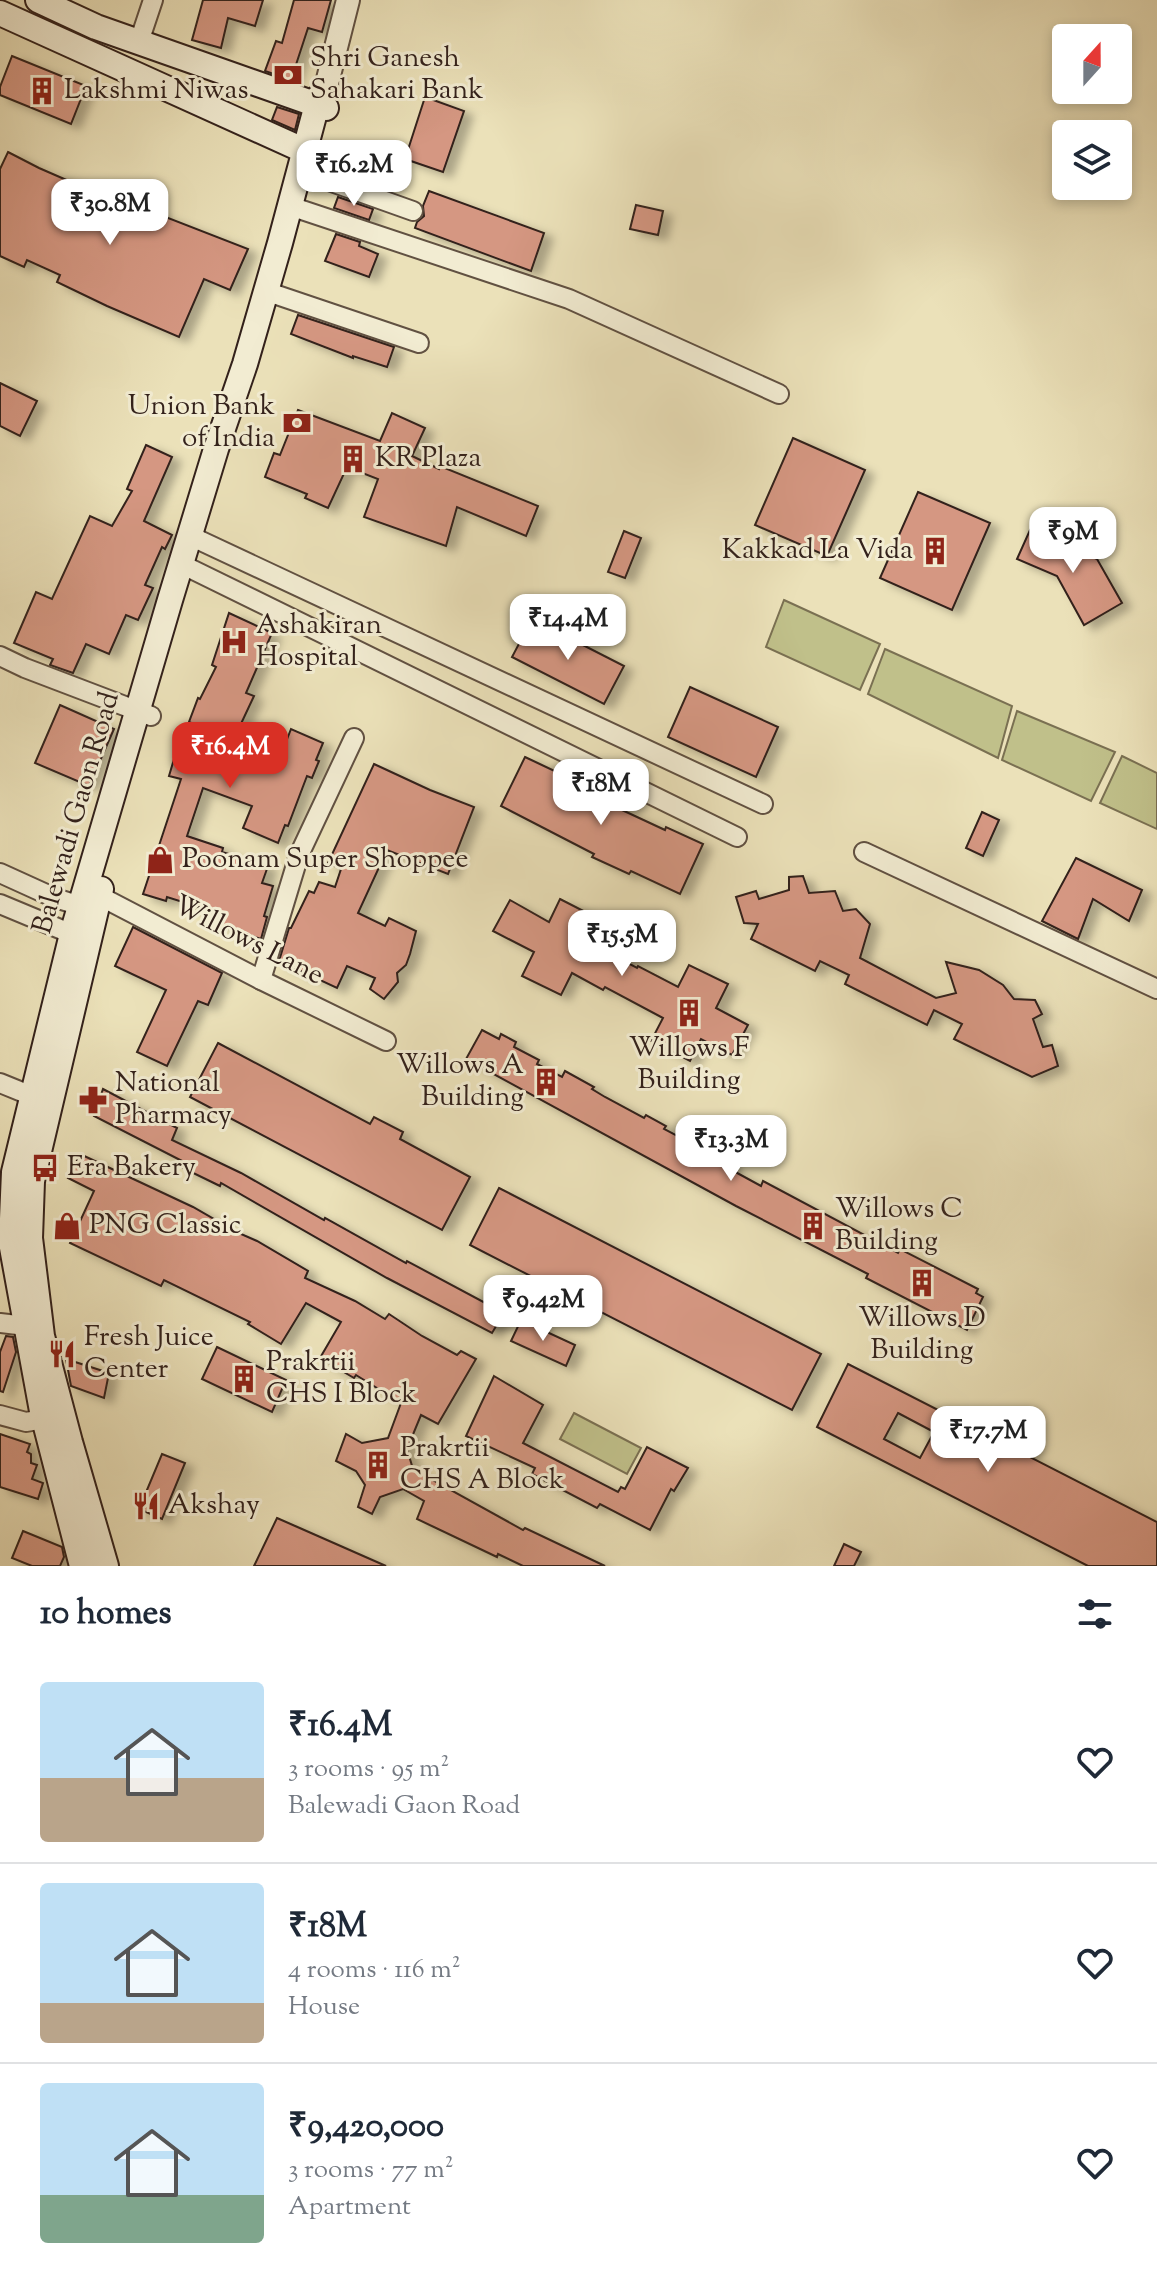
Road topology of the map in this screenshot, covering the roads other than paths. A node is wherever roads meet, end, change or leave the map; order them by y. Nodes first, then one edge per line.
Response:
1 (153, 0) edge
2 (348, 0) edge
3 (46, 2) edge
4 (0, 13) edge
5 (139, 42) junction
6 (237, 76) junction
7 (323, 102) junction
8 (222, 113) junction
9 (310, 160) junction
10 (299, 209) junction
11 (413, 211) dead end
12 (274, 294) junction
13 (419, 343) dead end
14 (779, 394) dead end
15 (196, 538) junction
16 (187, 566) junction
17 (0, 656) edge
18 (144, 714) junction
19 (354, 738) dead end
20 (763, 804) dead end
21 (737, 837) dead end
22 (864, 852) dead end
23 (0, 873) edge
24 (46, 894) junction
25 (89, 897) junction
26 (0, 904) edge
27 (35, 920) junction
28 (72, 934) junction
29 (261, 980) junction
30 (1157, 989) edge
31 (386, 1041) dead end
32 (0, 1083) edge
33 (32, 1096) junction
34 (7, 1177) edge
35 (14, 1232) edge
36 (0, 1323) edge
37 (26, 1326) junction
38 (0, 1415) edge
39 (44, 1419) junction
40 (82, 1566) edge
41 (106, 1566) edge

1 - 5 street
2 - 7 street, Balewadi Gaon Road
3 - 5 main road
4 - 8 main road
5 - 6 main road
6 - 7 main road
6 - 8 main road
7 - 9 main road, Balewadi Gaon Road
8 - 9 main road
9 - 10 main road, Balewadi Gaon Road
9 - 11 street
9 - 15 main road, Balewadi Gaon Road
10 - 12 main road, Balewadi Gaon Road
10 - 14 street
12 - 13 street
12 - 15 main road, Balewadi Gaon Road
15 - 16 main road, Balewadi Gaon Road
15 - 20 street
16 - 18 main road, Balewadi Gaon Road
16 - 21 street
17 - 18 street
18 - 25 main road, Balewadi Gaon Road
19 - 29 street
22 - 30 street
23 - 24 street, Willows Lane
24 - 25 street, Willows Lane
24 - 27 street
25 - 28 main road, Balewadi Gaon Road
25 - 29 street, Willows Lane
25 - 35 main road, Balewadi Gaon Road
26 - 27 street
27 - 28 street
28 - 33 main road, Balewadi Gaon Road
29 - 31 street, Willows Lane
32 - 33 street
33 - 34 main road, Balewadi Gaon Road
34 - 35 main road, Balewadi Gaon Road
35 - 37 main road, Balewadi Gaon Road
35 - 41 main road, Balewadi Gaon Road
36 - 37 street
37 - 39 main road, Balewadi Gaon Road
38 - 39 street
39 - 40 main road, Balewadi Gaon Road

